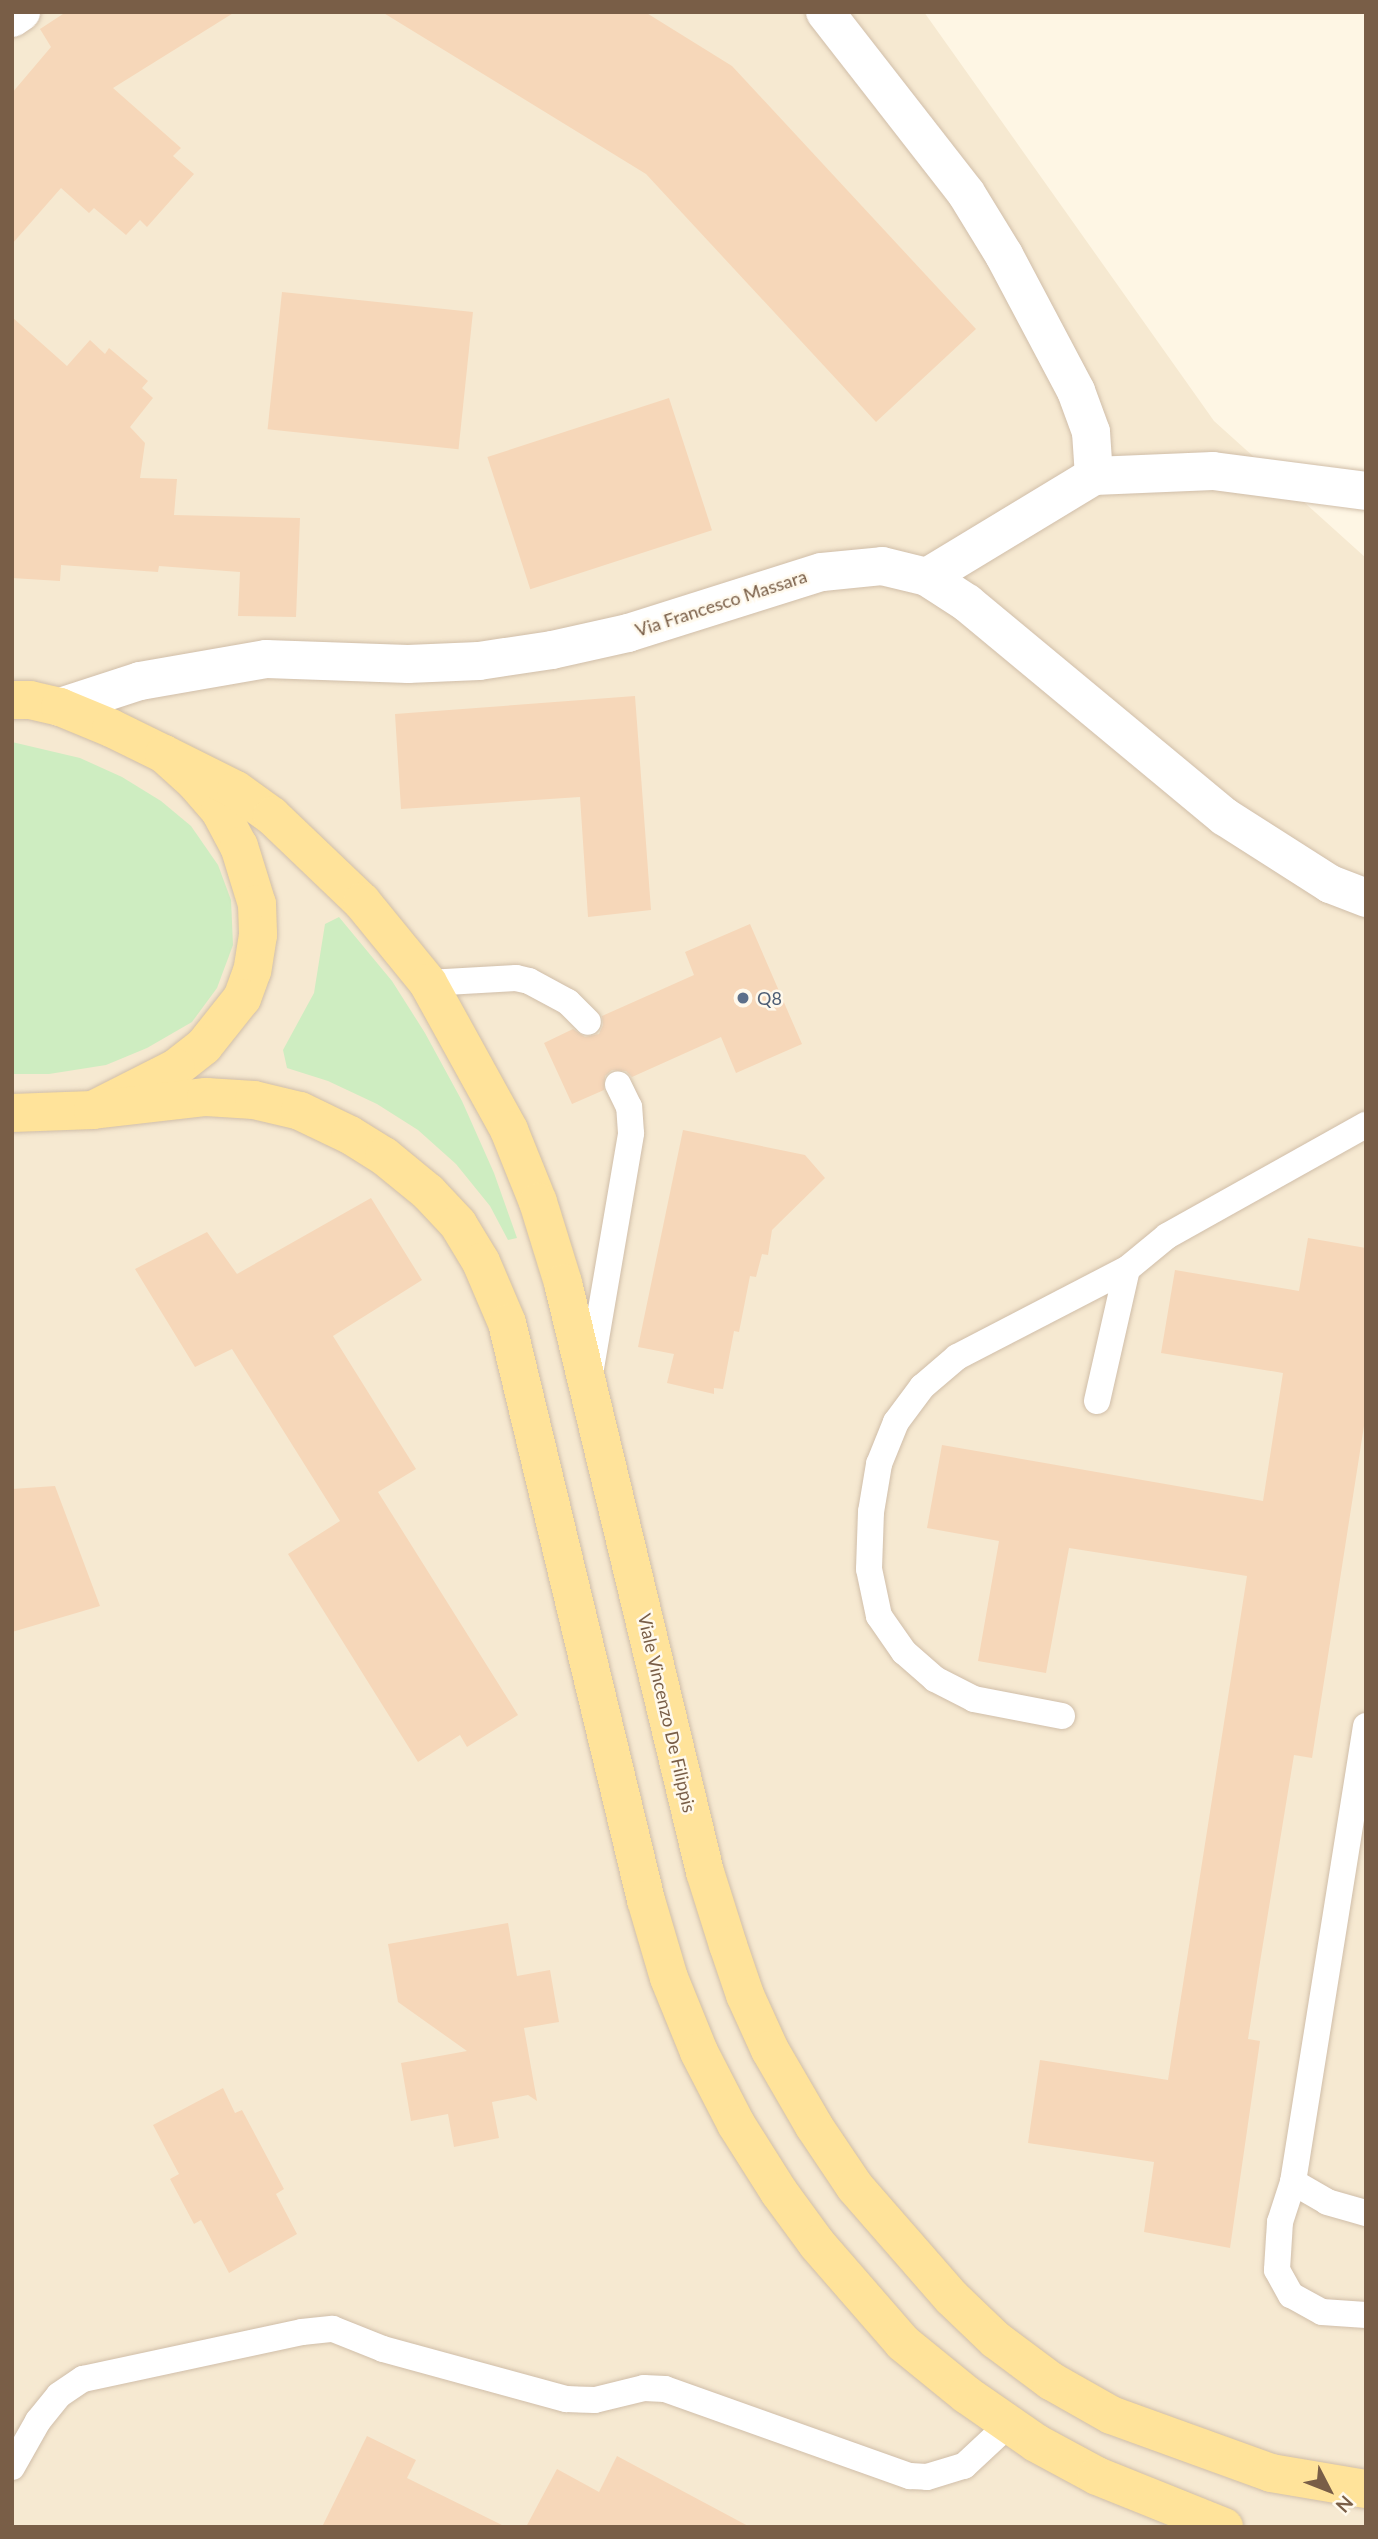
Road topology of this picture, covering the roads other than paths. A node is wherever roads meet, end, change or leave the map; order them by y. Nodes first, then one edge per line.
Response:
1 (21, 12) edge
2 (825, 12) edge
3 (12, 18) edge
4 (1094, 476) junction
5 (1366, 491) edge
6 (927, 577) junction
7 (29, 700) edge
8 (164, 754) junction
9 (1366, 898) edge
10 (428, 982) junction
11 (588, 1022) dead end
12 (618, 1084) dead end
13 (93, 1110) junction
14 (12, 1113) edge
15 (1366, 1125) edge
16 (1127, 1269) junction
17 (589, 1383) junction
18 (1097, 1401) dead end
19 (1062, 1716) dead end
20 (1366, 1726) edge
21 (1293, 2182) junction
22 (1366, 2213) edge
23 (1366, 2315) edge
24 (1009, 2424) junction
25 (12, 2467) edge
26 (1366, 2489) edge
27 (1224, 2527) edge

1 - 3 street
2 - 4 street
4 - 5 street
4 - 6 street
6 - 7 street, Via Francesco Massara
6 - 9 street, Via Francesco Massara
7 - 8 main road, Viale Vincenzo De Filippis
8 - 10 main road, Viale Vincenzo De Filippis
8 - 13 main road, Viale Vincenzo De Filippis
10 - 11 lane
10 - 17 main road, Viale Vincenzo De Filippis
12 - 17 lane
13 - 14 main road, Viale Vincenzo De Filippis
13 - 24 main road, Viale Vincenzo De Filippis
15 - 16 lane
16 - 18 lane
16 - 19 lane
17 - 26 main road, Viale Vincenzo De Filippis
20 - 21 lane
21 - 22 lane
21 - 23 lane
24 - 25 lane
24 - 27 main road, Viale Vincenzo De Filippis

